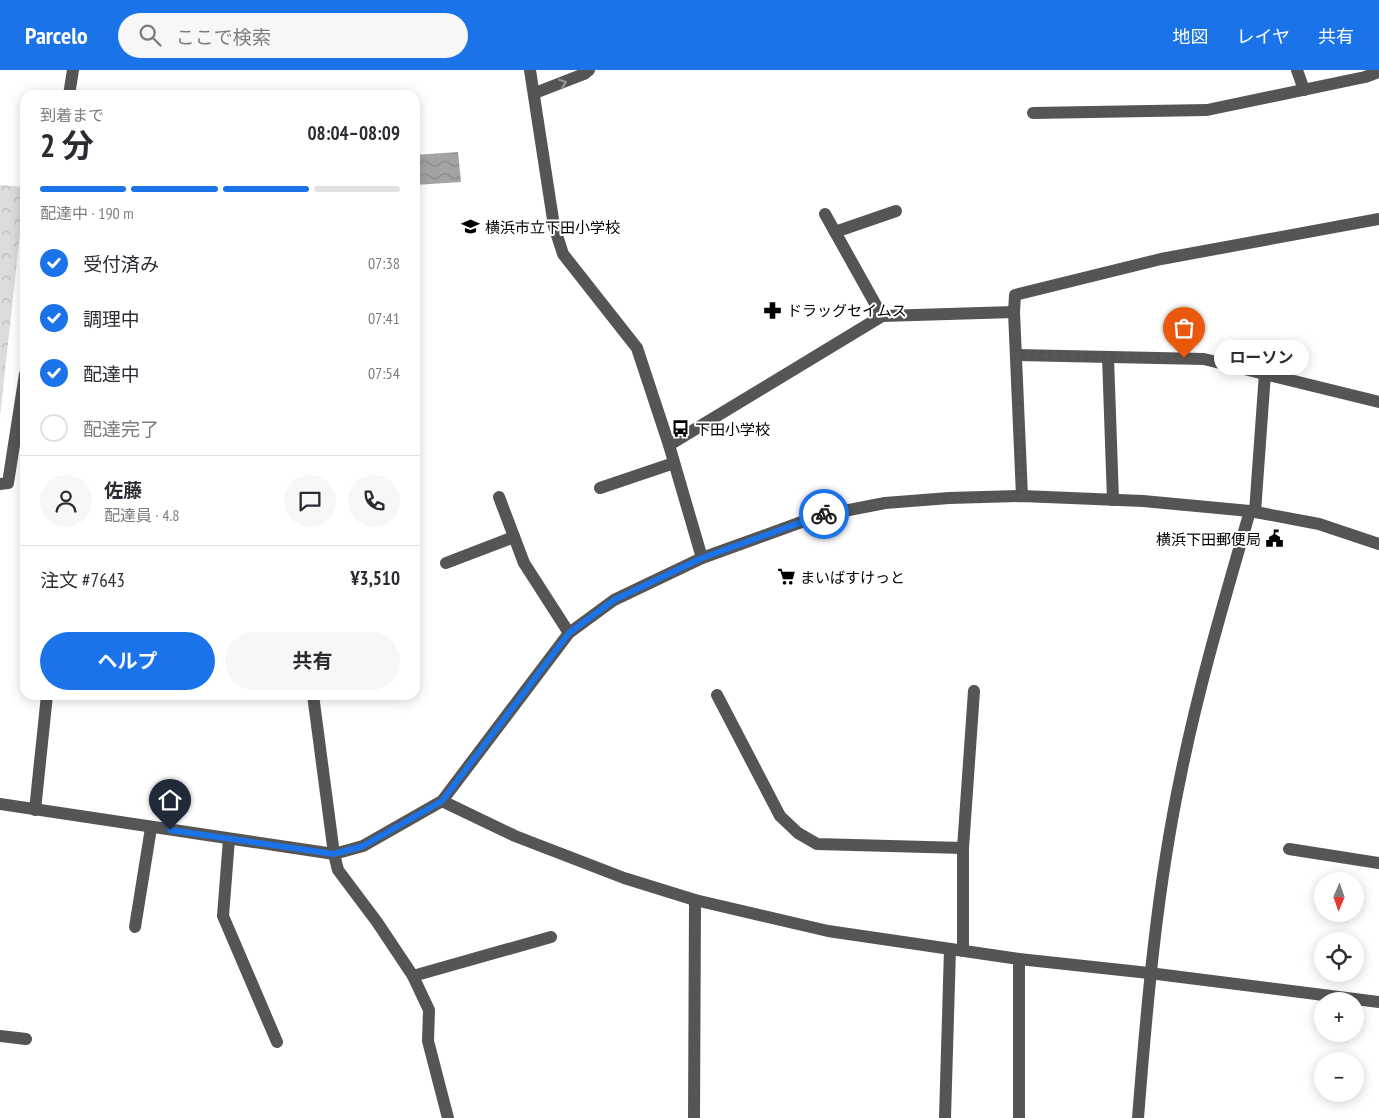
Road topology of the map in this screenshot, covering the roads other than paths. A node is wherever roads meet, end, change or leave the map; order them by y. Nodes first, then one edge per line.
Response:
1 (73, 70) edge
2 (530, 70) edge
3 (589, 70) edge
4 (1297, 70) edge
5 (1379, 72) edge
6 (70, 90) edge
7 (1304, 90) junction
8 (535, 93) junction
9 (1033, 113) dead end
10 (896, 211) dead end
11 (825, 214) dead end
12 (1379, 218) edge
13 (835, 232) junction
14 (1014, 312) junction
15 (882, 316) junction
16 (1017, 355) junction
17 (1108, 357) junction
18 (1265, 373) junction
19 (1379, 402) edge
20 (20, 406) edge
21 (669, 445) junction
22 (674, 463) junction
23 (0, 484) edge
24 (600, 488) dead end
25 (1022, 496) junction
26 (499, 497) dead end
27 (1113, 500) junction
28 (1253, 512) junction
29 (514, 538) junction
30 (1379, 544) edge
31 (702, 558) junction
32 (446, 563) dead end
33 (569, 633) junction
34 (974, 691) dead end
35 (717, 695) dead end
36 (46, 700) edge
37 (314, 700) edge
38 (442, 801) junction
39 (0, 804) edge
40 (35, 810) junction
41 (151, 828) junction
42 (229, 839) junction
43 (963, 848) junction
44 (1289, 850) dead end
45 (334, 854) junction
46 (1379, 863) edge
47 (695, 900) junction
48 (135, 927) dead end
49 (551, 937) dead end
50 (950, 949) junction
51 (963, 951) junction
52 (1019, 959) junction
53 (1150, 973) junction
54 (413, 976) junction
55 (1379, 1002) edge
56 (0, 1036) edge
57 (26, 1039) dead end
58 (277, 1042) dead end
59 (448, 1118) edge
60 (694, 1118) edge
61 (945, 1118) edge
62 (1019, 1118) edge
63 (1138, 1118) edge

1 - 6 street
2 - 8 street
8 -> 3 street
4 - 7 street
5 - 7 street
7 - 9 street
8 - 21 street
10 - 13 street
11 - 13 street
12 - 14 street
13 - 15 street
14 - 15 street
14 - 16 street
15 - 21 street
16 - 17 street
16 - 25 street
17 - 18 street
17 - 27 street
18 - 19 street
18 - 28 street
20 - 23 street
21 - 22 street
22 - 24 street
22 - 31 street
25 - 27 street
25 - 31 street
26 - 29 street
27 - 28 street
28 - 30 street
28 - 53 street
29 - 32 street
29 - 33 street
31 - 33 street
33 - 38 street
34 - 43 street
35 - 43 street
36 - 40 street
37 - 45 street
38 - 45 street
38 - 47 street
39 - 40 street
40 - 41 street
41 - 42 street
41 - 48 street
42 - 45 street
42 - 58 street
43 - 51 street
44 - 46 street
45 - 54 street
47 - 50 street
47 - 60 street
49 - 54 street
50 - 51 street
50 - 61 street
51 - 52 street
52 - 53 street
52 - 62 street
53 - 55 street
53 - 63 street
54 - 59 street
56 - 57 street

